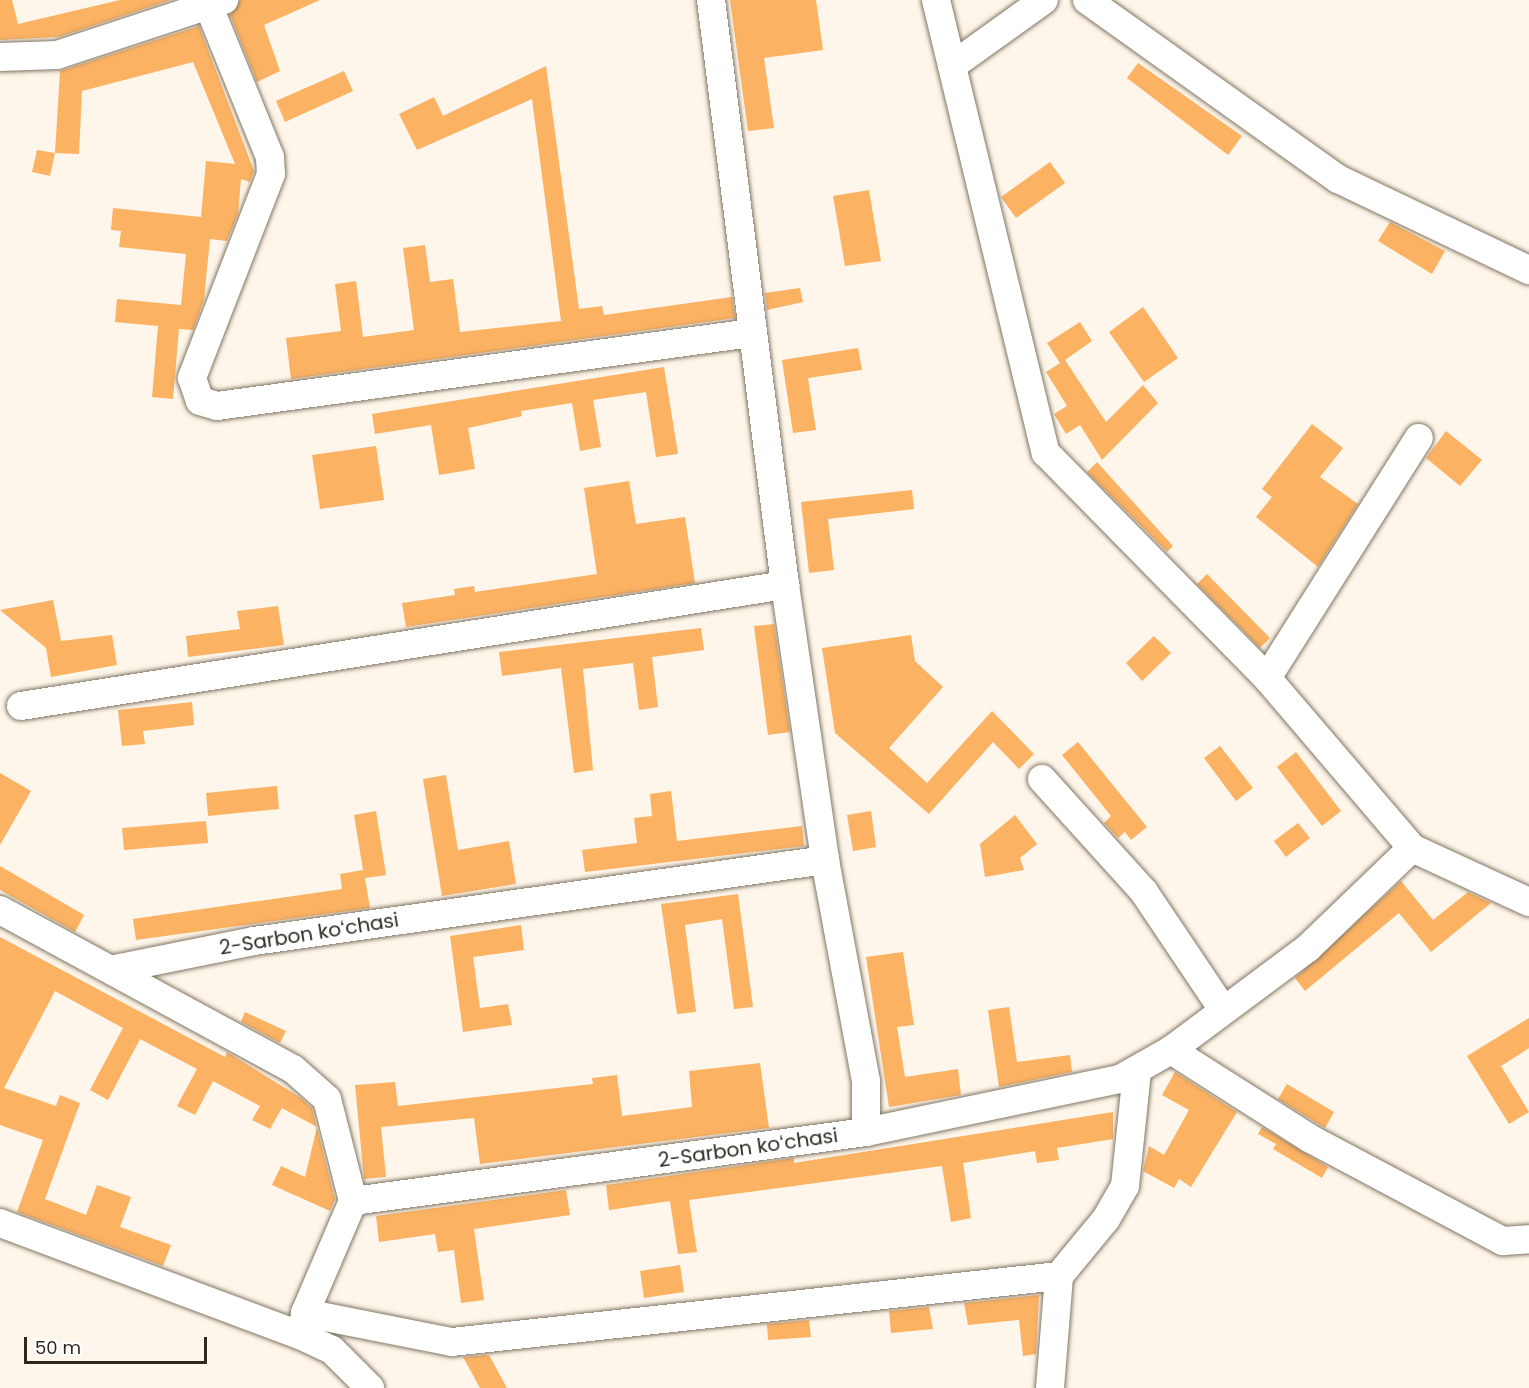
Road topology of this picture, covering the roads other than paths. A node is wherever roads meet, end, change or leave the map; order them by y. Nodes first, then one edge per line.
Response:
1 (711, 0) edge
2 (936, 0) edge
3 (1044, 0) edge
4 (1087, 0) edge
5 (217, 4) edge
6 (0, 57) edge
7 (952, 66) junction
8 (1529, 270) edge
9 (751, 333) junction
10 (1419, 438) dead end
11 (785, 585) junction
12 (1267, 678) junction
13 (21, 706) dead end
14 (1042, 778) dead end
15 (1412, 848) junction
16 (825, 860) junction
17 (1529, 902) edge
18 (0, 910) edge
19 (114, 969) junction
20 (1222, 1008) junction
21 (1171, 1050) junction
22 (1137, 1071) junction
23 (867, 1132) junction
24 (353, 1201) junction
25 (0, 1223) edge
26 (1529, 1239) edge
27 (1059, 1276) junction
28 (303, 1324) junction
29 (370, 1388) edge
30 (1050, 1388) edge

1 - 9 street
2 - 7 street
3 - 7 street
4 - 8 street
5 - 6 street
5 - 9 street
7 - 12 street
9 - 11 street
10 - 12 street
11 - 13 street
11 - 16 street
12 - 15 street
14 - 20 street
15 - 17 street
15 - 20 street, 2-Sarbon koʻchasi
16 - 19 street, 2-Sarbon koʻchasi
16 - 23 street
18 - 19 street
19 - 24 street
20 - 21 street, 2-Sarbon koʻchasi
21 - 22 street, 2-Sarbon koʻchasi
21 - 26 street
22 - 23 street, 2-Sarbon koʻchasi
22 - 27 street
23 - 24 street, 2-Sarbon koʻchasi
24 - 28 street
25 - 28 street
27 - 28 street
27 - 30 street
28 - 29 street

